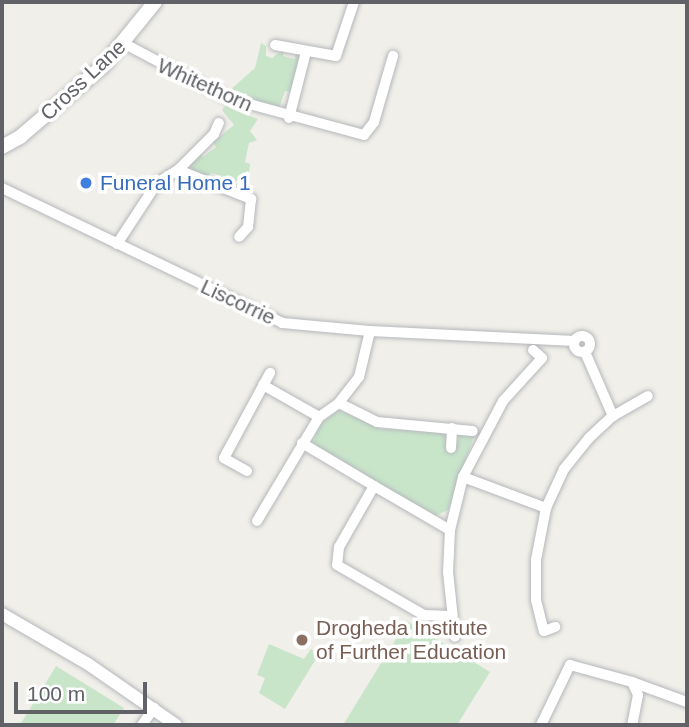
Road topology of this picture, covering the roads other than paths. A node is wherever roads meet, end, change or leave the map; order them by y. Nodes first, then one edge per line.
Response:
1 (155, 2) edge
2 (354, 2) edge
3 (125, 44) junction
4 (275, 45) dead end
5 (306, 52) junction
6 (393, 56) dead end
7 (289, 118) junction
8 (219, 123) dead end
9 (2, 147) edge
10 (178, 170) junction
11 (2, 188) edge
12 (239, 237) dead end
13 (117, 244) junction
14 (370, 331) junction
15 (533, 350) dead end
16 (270, 373) dead end
17 (263, 385) junction
18 (648, 396) dead end
19 (339, 402) junction
20 (613, 415) junction
21 (319, 417) junction
22 (452, 428) junction
23 (473, 431) dead end
24 (302, 443) junction
25 (451, 448) dead end
26 (247, 471) dead end
27 (463, 477) junction
28 (374, 486) junction
29 (546, 508) junction
30 (257, 521) dead end
31 (450, 530) junction
32 (2, 614) edge
33 (450, 616) junction
34 (555, 627) dead end
35 (455, 636) dead end
36 (632, 682) junction
37 (687, 702) edge
38 (154, 708) junction
39 (142, 725) edge
40 (176, 725) edge
41 (541, 725) edge
42 (632, 725) edge

1 - 3 main road, Cross Lane
2 - 5 street
3 - 7 street, Whitethorn
3 - 9 main road, Cross Lane
4 - 5 street
5 - 7 street
6 - 7 street, Whitethorn
8 - 10 street
10 - 12 street
10 - 13 street
11 - 13 street, Liscorrie
13 - 14 street, Liscorrie
14 - 19 street
14 - 20 street, Liscorrie
15 - 27 street
16 - 17 street
17 - 21 street
17 - 26 street
18 - 20 street
19 - 21 street
19 - 22 street
20 - 29 street
21 - 24 street
22 - 23 street
22 - 25 street
24 - 28 street
24 - 30 street
27 - 29 street
27 - 31 street
28 - 31 street
28 - 33 street
29 - 34 street
31 - 33 street
32 - 38 street
33 - 35 street
36 - 37 street
36 - 41 street
36 - 42 street
38 - 39 street
38 - 40 street

